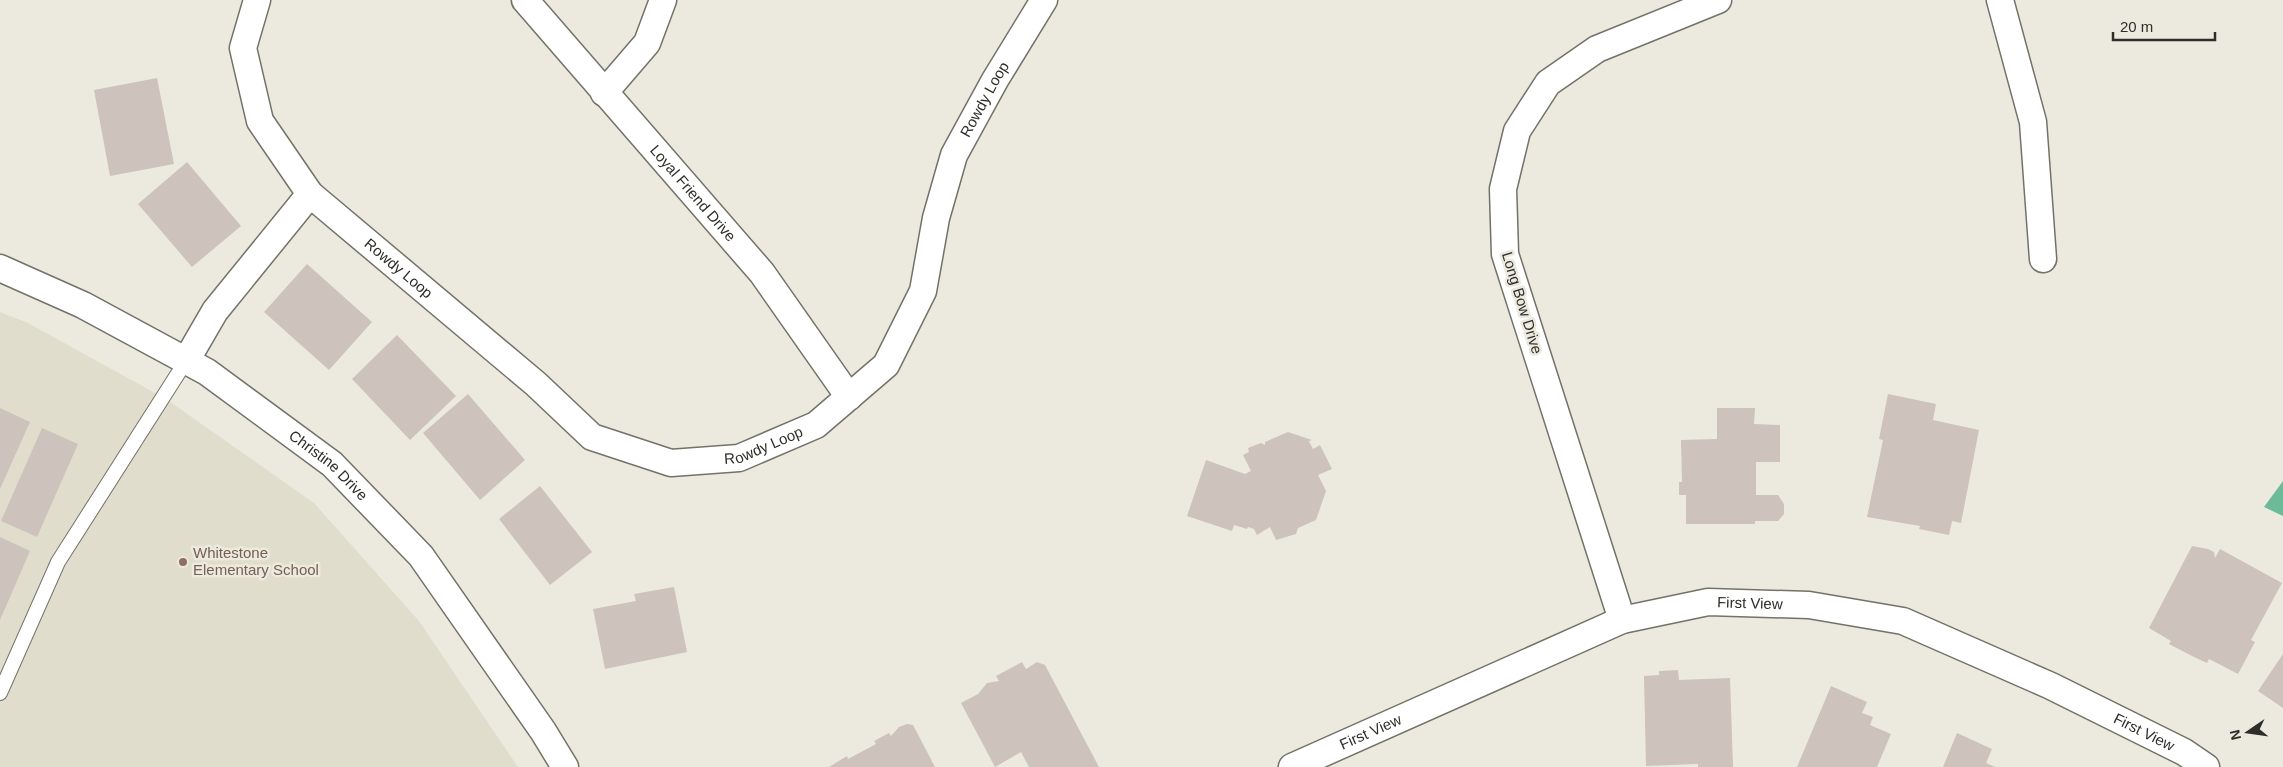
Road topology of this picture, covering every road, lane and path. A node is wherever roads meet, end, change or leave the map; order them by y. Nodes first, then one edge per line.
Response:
1 (256, 0) edge
2 (525, 0) edge
3 (663, 0) edge
4 (1044, 0) edge
5 (1718, 0) edge
6 (2000, 0) edge
7 (604, 93) junction
8 (310, 194) junction
9 (2043, 260) dead end
10 (0, 268) edge
11 (186, 361) junction
12 (849, 396) junction
13 (1622, 620) junction
14 (0, 694) edge
15 (565, 767) edge
16 (1292, 767) edge
17 (2206, 767) edge

1 - 8 street, Rowdy Loop
2 - 7 street, Loyal Friend Drive
3 - 7 street
4 - 12 street, Rowdy Loop
5 - 13 street, Long Bow Drive
6 - 9 street
7 - 12 street, Loyal Friend Drive
8 - 11 street
8 - 12 street, Rowdy Loop
10 - 11 street, Christine Drive
11 - 14 lane
11 - 15 street, Christine Drive
13 - 16 street, First View
13 - 17 street, First View

